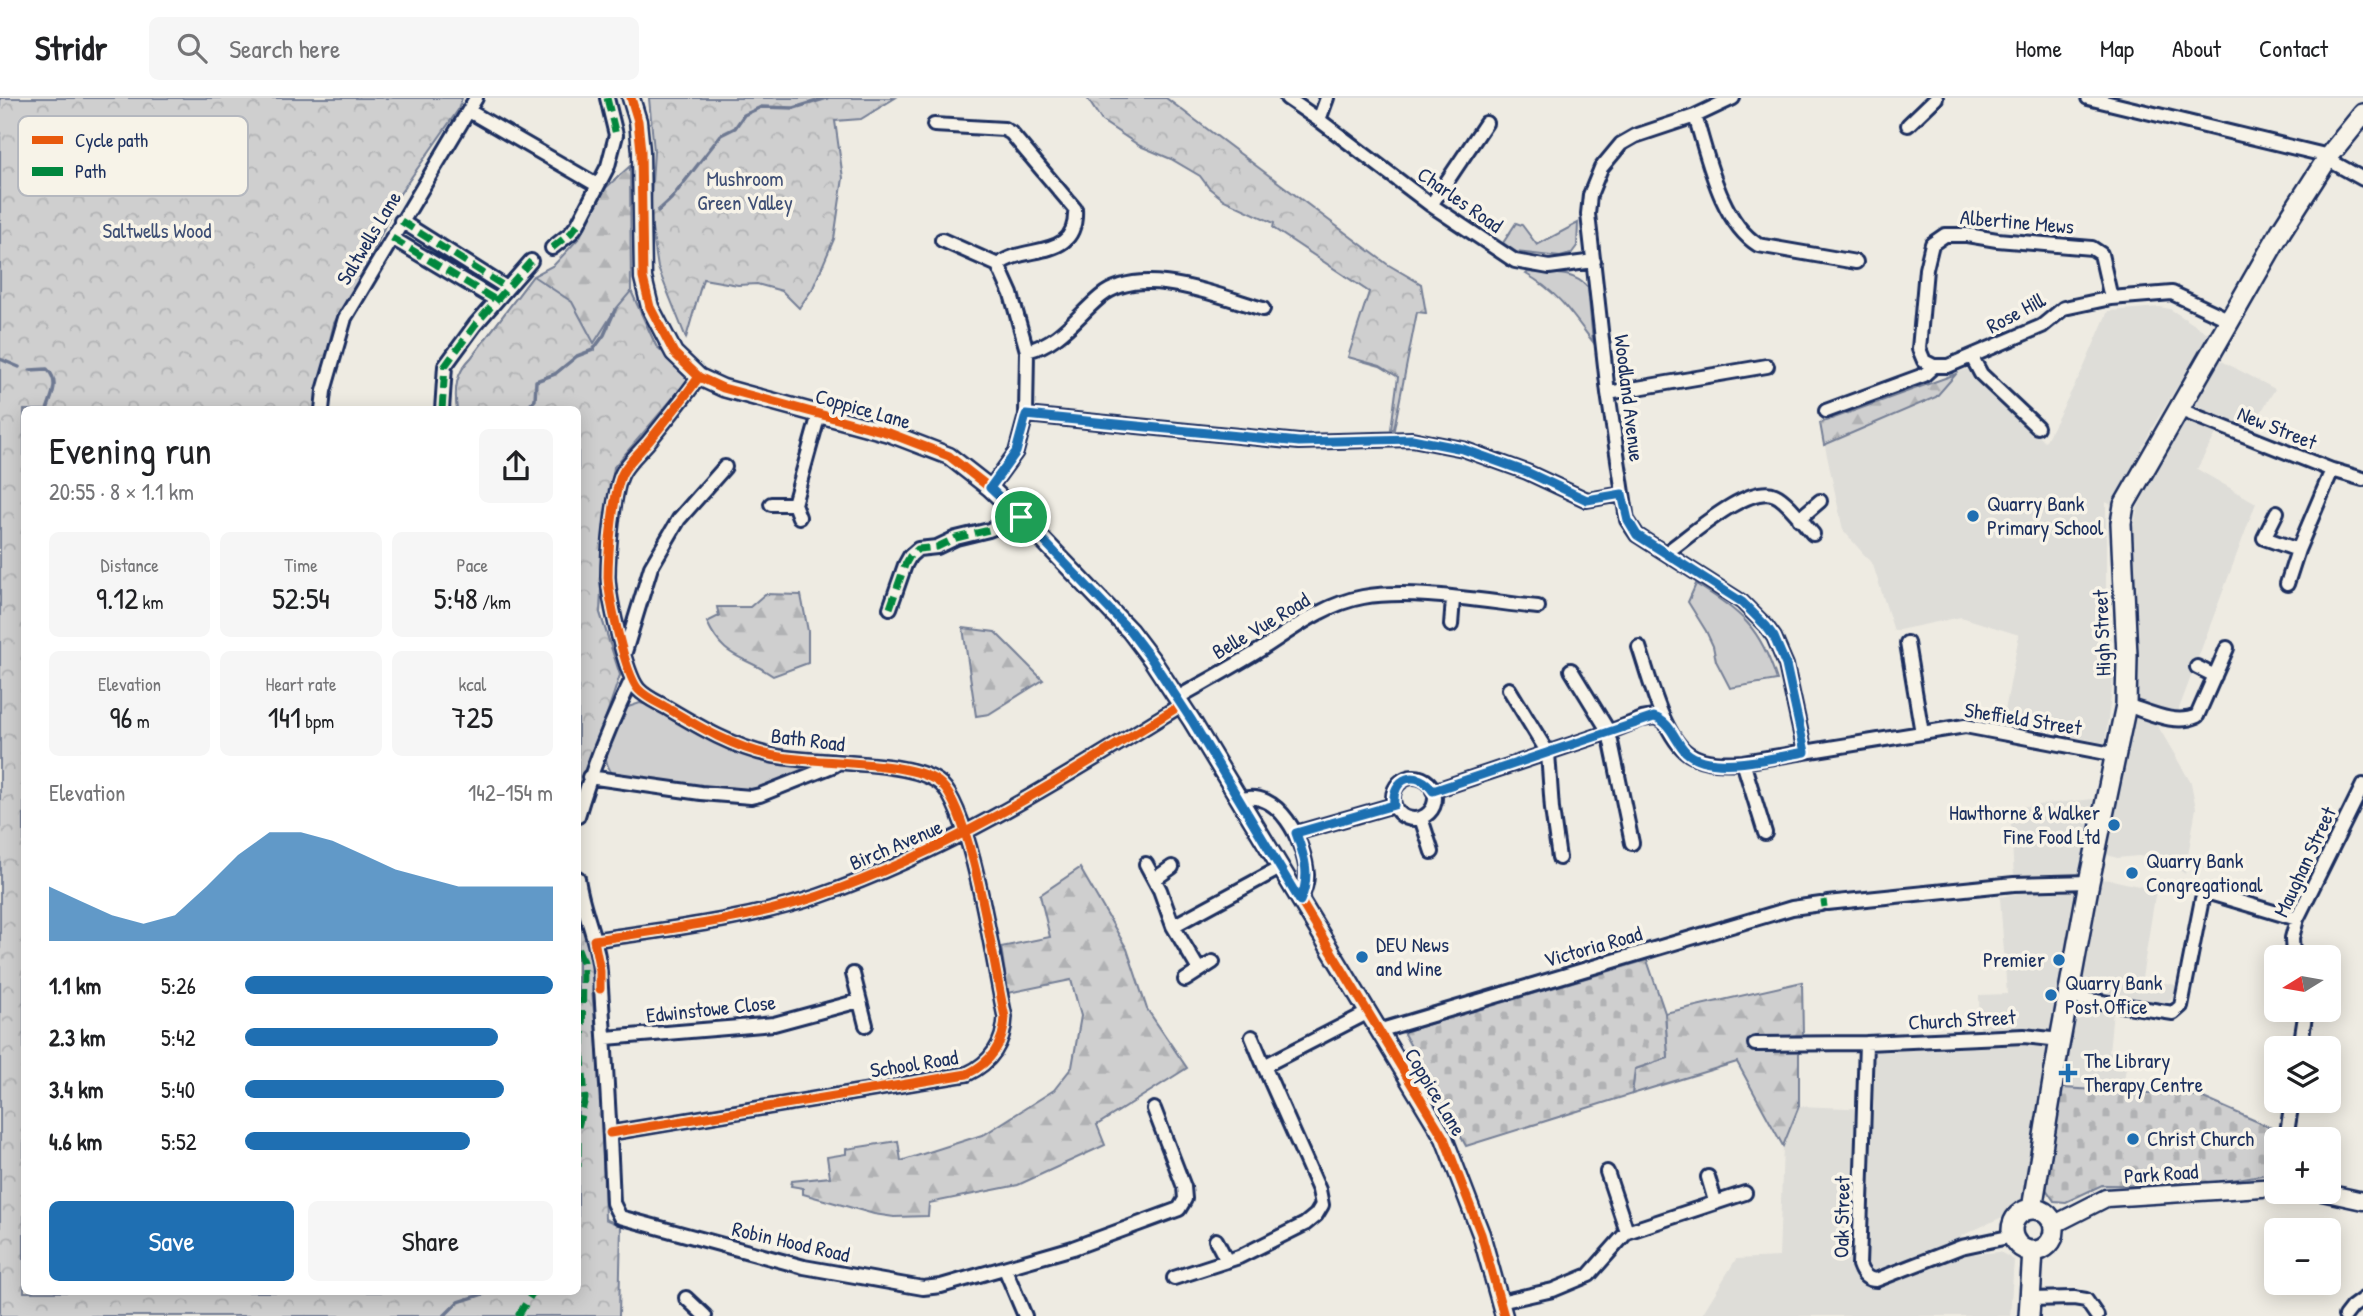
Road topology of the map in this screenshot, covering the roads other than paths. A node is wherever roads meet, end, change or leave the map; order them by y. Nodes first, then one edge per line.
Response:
1 (476, 98) edge
2 (607, 98) edge
3 (631, 98) edge
4 (1287, 98) edge
5 (1327, 98) edge
6 (1733, 98) edge
7 (1936, 98) edge
8 (2088, 98) edge
9 (2106, 100) edge
10 (468, 111) junction
11 (2363, 114) edge
12 (1695, 116) junction
13 (1320, 120) junction
14 (1486, 123) dead end
15 (934, 125) dead end
16 (1908, 125) dead end
17 (2328, 157) junction
18 (2363, 178) edge
19 (597, 185) junction
20 (1431, 205) junction
21 (401, 221) junction
22 (392, 238) junction
23 (942, 240) dead end
24 (552, 248) dead end
25 (531, 261) dead end
26 (1594, 261) junction
27 (1856, 262) dead end
28 (998, 265) junction
29 (507, 288) junction
30 (2110, 298) junction
31 (496, 300) junction
32 (1263, 309) dead end
33 (2230, 320) junction
34 (1027, 351) junction
35 (1972, 356) junction
36 (1767, 366) dead end
37 (1934, 366) junction
38 (699, 377) junction
39 (1608, 393) junction
40 (322, 406) edge
41 (442, 406) edge
42 (2178, 409) junction
43 (1826, 411) dead end
44 (819, 414) junction
45 (1026, 415) junction
46 (2037, 428) dead end
47 (725, 467) dead end
48 (2332, 470) junction
49 (2363, 479) edge
50 (990, 488) junction
51 (1622, 494) junction
52 (1820, 501) dead end
53 (772, 504) dead end
54 (794, 504) junction
55 (2277, 512) dead end
56 (799, 517) dead end
57 (1021, 517) junction
58 (1799, 519) junction
59 (1813, 534) dead end
60 (2298, 550) junction
61 (1667, 552) junction
62 (2287, 584) dead end
63 (1452, 599) junction
64 (1538, 607) dead end
65 (890, 608) dead end
66 (1451, 625) dead end
67 (1907, 643) dead end
68 (1639, 646) dead end
69 (2227, 648) dead end
70 (625, 652) junction
71 (2197, 667) dead end
72 (1571, 670) dead end
73 (2215, 676) junction
74 (632, 680) junction
75 (1509, 689) dead end
76 (1179, 702) junction
77 (2126, 705) junction
78 (1663, 720) junction
79 (1609, 732) junction
80 (1922, 733) junction
81 (1805, 752) junction
82 (1548, 753) junction
83 (2117, 755) junction
84 (1743, 762) junction
85 (838, 763) junction
86 (589, 777) junction
87 (2363, 785) edge
88 (1433, 791) junction
89 (1239, 800) junction
90 (581, 805) edge
91 (1394, 805) junction
92 (1421, 818) junction
93 (967, 833) junction
94 (1296, 833) junction
95 (1765, 833) dead end
96 (1632, 843) dead end
97 (1432, 852) dead end
98 (1559, 858) dead end
99 (1146, 864) dead end
100 (1172, 867) dead end
101 (1280, 868) junction
102 (1155, 879) junction
103 (2089, 882) junction
104 (581, 897) edge
105 (1300, 901) junction
106 (2297, 919) junction
107 (1173, 926) junction
108 (594, 940) junction
109 (2293, 945) edge
110 (1213, 962) dead end
111 (1199, 970) junction
112 (853, 974) dead end
113 (1185, 980) dead end
114 (2068, 997) junction
115 (859, 1001) junction
116 (1367, 1013) junction
117 (866, 1025) dead end
118 (1378, 1031) junction
119 (1252, 1037) dead end
120 (606, 1038) junction
121 (2060, 1040) junction
122 (1866, 1043) junction
123 (1755, 1044) dead end
124 (1265, 1066) junction
125 (1154, 1109) dead end
126 (610, 1133) junction
127 (1607, 1172) dead end
128 (1708, 1177) dead end
129 (2264, 1187) edge
130 (1745, 1192) dead end
131 (2341, 1196) edge
132 (1715, 1201) junction
133 (2363, 1201) edge
134 (2032, 1209) junction
135 (2053, 1225) junction
136 (1627, 1232) junction
137 (2013, 1236) junction
138 (1216, 1240) dead end
139 (2033, 1251) junction
140 (1227, 1261) junction
141 (1005, 1269) junction
142 (1174, 1278) dead end
143 (686, 1298) dead end
144 (2363, 1298) edge
145 (2029, 1307) edge
146 (1502, 1309) edge
147 (705, 1316) edge
148 (1025, 1316) edge
149 (2097, 1316) edge
150 (2345, 1316) edge

1 - 10 street, Saltwells Lane
2 - 19 street
3 - 38 street, Coppice Lane
4 - 13 street, Charles Road
5 - 13 street
6 - 12 street, Woodland Avenue
7 - 16 street
8 - 9 street
9 - 17 street
10 - 19 street
10 - 21 street, Saltwells Lane
11 - 17 main road, High Street
12 - 26 street, Woodland Avenue
12 - 27 street
13 - 20 street, Charles Road
14 - 20 street
15 - 28 street
17 - 18 street
17 - 33 main road, High Street
19 - 24 street
20 - 26 street, Charles Road
21 - 22 street, Saltwells Lane
21 - 29 street
22 - 31 street
22 - 40 street, Saltwells Lane
23 - 28 street
25 - 29 street
26 - 39 street, Woodland Avenue
28 - 34 street
29 - 31 street
30 - 33 street, Rose Hill
30 - 35 street, Rose Hill
30 - 37 street, Albertine Mews
31 - 41 street
32 - 34 street
33 - 42 main road, High Street
34 - 45 street
35 - 37 street, Rose Hill
35 - 46 street
36 - 39 street
37 - 43 street, Rose Hill
38 - 44 street, Coppice Lane
38 - 70 street
39 - 51 street, Woodland Avenue
42 - 48 street, New Street
42 - 77 main road, High Street
44 - 50 street, Coppice Lane
44 - 54 street
45 - 50 street
45 - 51 street
47 - 70 street
48 - 49 street, New Street
48 - 60 street
50 - 57 street, Coppice Lane
51 - 61 street, Woodland Avenue
52 - 58 street
53 - 54 street
54 - 56 street
55 - 60 street
57 - 65 street
57 - 76 street, Coppice Lane
58 - 59 street
58 - 61 street
60 - 62 street
61 - 81 street, Woodland Avenue
63 - 64 street, Belle Vue Road
63 - 66 street
63 - 76 street, Belle Vue Road
67 - 80 street
68 - 78 street, Sheffield Street
69 - 73 street
70 - 74 street
71 - 73 street
72 - 79 street
73 - 77 street
74 - 85 street, Bath Road
74 - 86 street
75 - 82 street
76 - 89 street, Coppice Lane
76 - 93 street, Birch Avenue
77 - 83 main road, High Street
78 - 79 street
78 - 84 street, Sheffield Street
79 - 82 street
79 - 96 street
80 - 81 street, Sheffield Street
80 - 83 street, Sheffield Street
81 - 84 street, Sheffield Street
82 - 88 street
82 - 98 street
83 - 103 main road, High Street
84 - 95 street
85 - 86 street, Bath Road
85 - 93 street, Bath Road
86 - 90 street
87 - 106 street, Maughan Street
88 - 91 street
88 - 92 street
89 - 94 street
89 - 101 street, Coppice Lane
91 - 92 street
91 - 94 street
92 - 97 street
93 - 108 street, Birch Avenue
93 - 126 street, School Road
94 - 105 street
99 - 102 street
100 - 102 street
101 - 105 street, Coppice Lane
101 - 107 street
102 - 107 street
103 - 114 main road, High Street
103 - 118 street, Victoria Road
104 - 108 street, Robin Hood Road
105 - 116 street, Coppice Lane
106 - 109 street, Maughan Street
106 - 114 street
107 - 111 street
108 - 120 street, Robin Hood Road
110 - 111 street
111 - 113 street
112 - 115 street
114 - 121 main road, High Street
115 - 117 street
115 - 120 street, Edwinstowe Close
116 - 118 street, Coppice Lane
116 - 124 street
118 - 146 street, Coppice Lane
119 - 124 street
120 - 126 street, Robin Hood Road
121 - 122 street, Church Street
121 - 134 main road, High Street
122 - 123 street, Church Street
122 - 137 street, Oak Street
124 - 140 street
125 - 141 street, Robin Hood Road
126 - 141 street, Robin Hood Road
127 - 136 street
128 - 132 street
129 - 135 street, Park Road
130 - 132 street
131 - 133 street
132 - 136 street
134 - 135 main road
134 - 137 main road, High Street
135 - 139 main road
136 - 146 street
137 - 139 main road
138 - 140 street
139 - 145 main road
140 - 142 street
141 - 148 street
143 - 147 street
144 - 150 street
145 - 149 street

